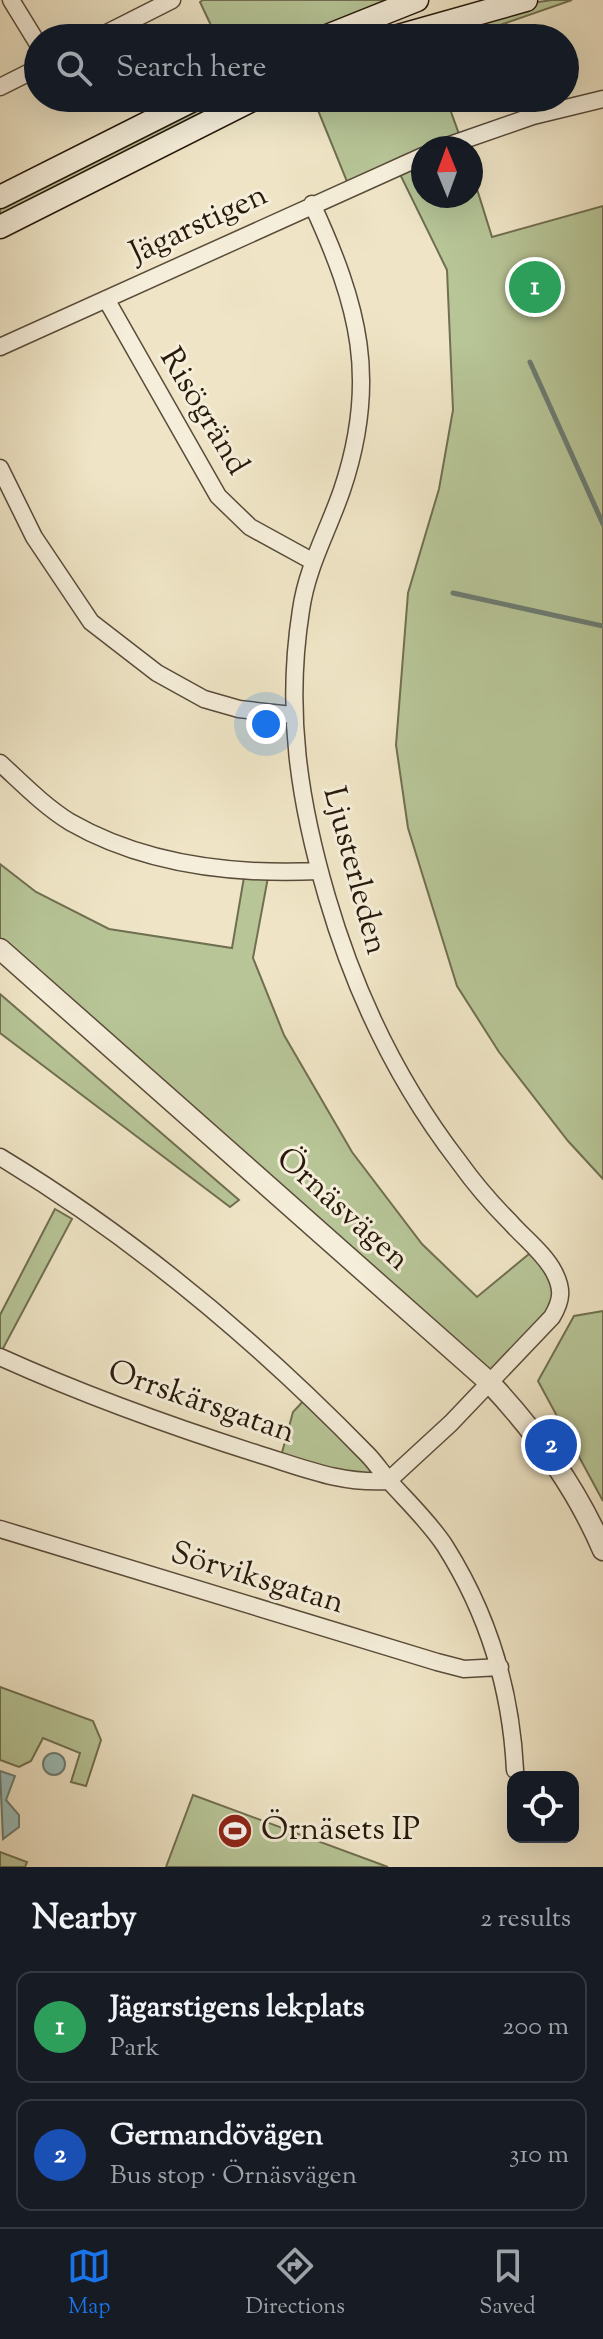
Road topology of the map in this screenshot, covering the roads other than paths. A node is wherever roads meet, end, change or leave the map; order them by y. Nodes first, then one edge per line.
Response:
1 (11, 0) edge
2 (172, 0) edge
3 (417, 0) edge
4 (526, 0) edge
5 (384, 6) edge
6 (26, 24) edge
7 (125, 24) edge
8 (349, 24) edge
9 (439, 24) edge
10 (24, 75) edge
11 (0, 87) edge
12 (603, 99) edge
13 (579, 105) edge
14 (169, 112) edge
15 (228, 112) edge
16 (549, 112) edge
17 (476, 136) edge
18 (411, 161) edge
19 (0, 197) edge
20 (312, 204) junction
21 (0, 227) edge
22 (106, 299) junction
23 (0, 347) edge
24 (0, 468) edge
25 (312, 561) junction
26 (292, 715) junction
27 (0, 763) edge
28 (319, 871) junction
29 (0, 949) edge
30 (0, 1157) edge
31 (0, 1357) edge
32 (489, 1382) junction
33 (388, 1481) junction
34 (0, 1529) edge
35 (603, 1550) edge
36 (500, 1667) junction
37 (515, 1770) dead end

1 - 6 street
2 - 7 street
3 - 5 main road
4 - 9 main road
5 - 8 main road
10 - 11 street
12 - 13 street
14 - 19 main road
15 - 21 main road
16 - 17 street
18 - 20 street, Jägarstigen
20 - 22 street, Jägarstigen
20 - 25 street, Ljusterleden
22 - 23 street, Jägarstigen
22 - 25 street, Risögränd
24 - 26 street
25 - 26 street, Ljusterleden
26 - 28 street, Ljusterleden
27 - 28 street
28 - 32 street, Ljusterleden
29 - 32 street, Örnäsvägen
30 - 33 street
31 - 33 street, Orrskärsgatan
32 - 33 street, Ljusterleden
32 - 35 street, Örnäsvägen
33 - 36 street
34 - 36 street, Sörviksgatan
36 - 37 street

